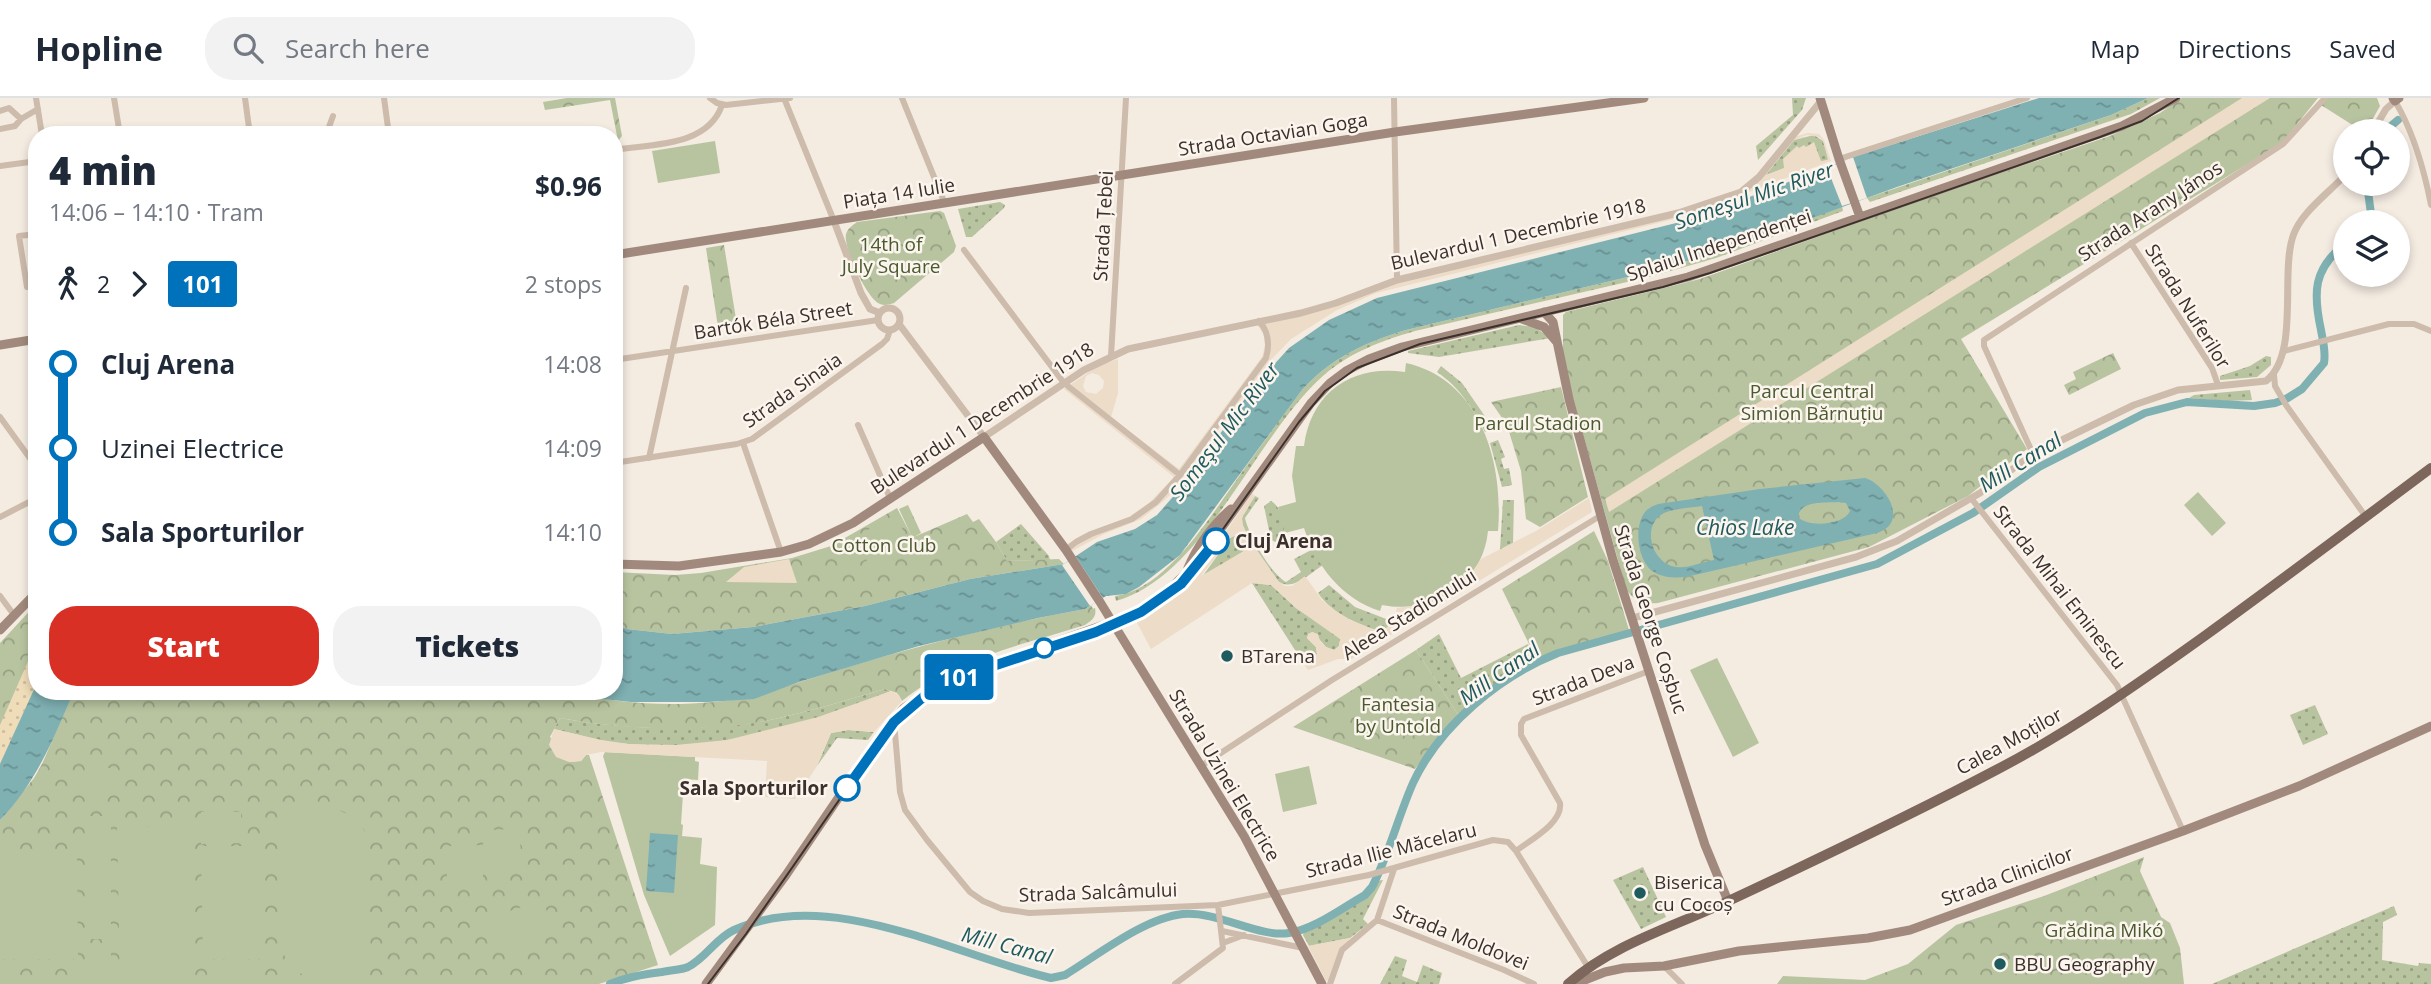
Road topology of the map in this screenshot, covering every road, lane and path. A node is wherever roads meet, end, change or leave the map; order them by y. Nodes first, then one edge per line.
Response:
1 (36, 98) edge
2 (114, 98) edge
3 (245, 98) edge
4 (384, 98) edge
5 (710, 98) edge
6 (784, 98) edge
7 (790, 98) edge
8 (902, 98) edge
9 (1126, 98) edge
10 (1394, 98) edge
11 (1644, 98) edge
12 (2028, 98) edge
13 (2176, 98) edge
14 (2325, 98) edge
15 (1821, 99) edge
16 (2396, 99) edge
17 (722, 105) junction
18 (38, 109) junction
19 (0, 111) edge
20 (333, 116) dead end
21 (21, 119) junction
22 (2380, 119) edge
23 (41, 126) edge
24 (119, 126) edge
25 (249, 126) edge
26 (329, 126) edge
27 (389, 126) edge
28 (0, 129) edge
29 (1395, 132) junction
30 (623, 148) edge
31 (28, 162) edge
32 (1840, 162) junction
33 (0, 166) edge
34 (1122, 176) junction
35 (2429, 183) edge
36 (2333, 187) edge
37 (1033, 189) joint
38 (945, 204) junction
39 (2431, 205) edge
40 (1860, 217) junction
41 (834, 221) junction
42 (28, 235) edge
43 (2131, 243) junction
44 (964, 250) dead end
45 (623, 255) edge
46 (1397, 280) junction
47 (27, 287) dead end
48 (686, 288) dead end
49 (1541, 313) junction
50 (879, 317) junction
51 (1519, 318) junction
52 (1259, 321) junction
53 (899, 324) junction
54 (1544, 327) junction
55 (890, 330) junction
56 (2431, 331) edge
57 (28, 340) edge
58 (1556, 342) junction
59 (0, 345) edge
60 (673, 351) junction
61 (2284, 351) junction
62 (1111, 355) junction
63 (623, 359) edge
64 (2274, 375) junction
65 (1064, 383) junction
66 (2218, 385) junction
67 (0, 417) edge
68 (858, 425) dead end
69 (984, 437) junction
70 (743, 443) junction
71 (2033, 454) junction
72 (28, 456) edge
73 (649, 458) junction
74 (623, 462) edge
75 (2431, 468) edge
76 (1180, 475) junction
77 (890, 498) junction
78 (1973, 501) junction
79 (28, 503) edge
80 (1600, 516) junction
81 (0, 517) edge
82 (2367, 517) junction
83 (782, 552) junction
84 (1069, 554) junction
85 (623, 564) edge
86 (0, 596) edge
87 (28, 601) edge
88 (14, 615) junction
89 (1633, 618) junction
90 (1112, 622) junction
91 (0, 630) edge
92 (1649, 671) junction
93 (2122, 695) junction
94 (894, 719) junction
95 (2431, 726) edge
96 (1201, 766) junction
97 (2183, 831) junction
98 (1516, 851) junction
99 (1390, 870) junction
100 (1276, 895) junction
101 (1728, 901) junction
102 (1218, 905) junction
103 (1377, 920) junction
104 (1222, 927) junction
105 (1244, 935) junction
106 (1223, 943) junction
107 (1303, 948) junction
108 (1664, 966) junction
109 (1588, 967) junction
110 (706, 984) edge
111 (1175, 984) edge
112 (1322, 984) edge
113 (1330, 984) edge
114 (1534, 984) edge
115 (1568, 984) edge
116 (1575, 984) edge
117 (1682, 984) edge

1 - 18 street
2 - 24 street
3 - 25 street
4 - 27 street
5 - 17 street
6 - 7 street
6 - 17 street
6 - 41 street
8 - 38 street
9 - 34 street, Strada Țebei
10 - 29 street
11 - 29 main road, Strada Octavian Goga
12 - 32 street
13 - 40 main road, Splaiul Independenței
14 - 43 street, Strada Arany János
15 - 32 main road
15 - 46 street, Bulevardul 1 Decembrie 1918
16 - 22 street
16 - 35 street
17 - 30 street
18 - 21 street
18 - 23 street
19 - 21 street
20 - 26 street
21 - 28 street
29 - 34 main road, Strada Octavian Goga
29 - 46 street
31 - 33 street
32 - 40 main road
34 - 37 main road, Strada Octavian Goga
34 - 62 street, Strada Țebei
35 - 39 street
36 - 61 street
37 - 38 main road, Piața 14 Iulie
38 - 41 main road, Piața 14 Iulie
40 - 49 main road, Splaiul Independenței
41 - 45 main road
41 - 50 street, Piața 14 Iulie
42 - 47 street
43 - 66 street, Strada Nuferilor
43 - 71 street, Strada Arany János
44 - 65 street
46 - 52 street, Bulevardul 1 Decembrie 1918
48 - 60 street
49 - 51 main road, Splaiul Independenței
49 - 54 main road, Strada George Coșbuc
49 - 58 main road, Strada George Coșbuc
50 - 53 street
50 - 55 street
50 - 60 street, Bartók Béla Street
51 - 54 main road
51 - 90 main road, Splaiul Independenței
52 - 62 street, Bulevardul 1 Decembrie 1918
52 - 76 street
53 - 55 street
53 - 69 street
54 - 58 main road, Strada George Coșbuc
55 - 70 street, Strada Sinaia
56 - 61 street
57 - 59 main road
58 - 80 main road, Strada George Coșbuc
60 - 63 street, Bartók Béla Street
60 - 73 street
61 - 64 street
62 - 65 street, Bulevardul 1 Decembrie 1918
64 - 66 street
64 - 82 street
65 - 69 street, Bulevardul 1 Decembrie 1918
65 - 76 street
66 - 71 street
67 - 72 street
68 - 77 street
69 - 77 main road, Bulevardul 1 Decembrie 1918
69 - 84 main road, Strada Uzinei Electrice
70 - 73 street, Strada Sinaia
70 - 83 street
71 - 78 street
73 - 74 street, Strada Sinaia
75 - 82 main road, Calea Moților
76 - 84 street
77 - 83 main road, Bulevardul 1 Decembrie 1918
78 - 89 street
78 - 93 street, Strada Mihai Eminescu
79 - 81 street
80 - 89 main road, Strada George Coșbuc
80 - 96 street, Aleea Stadionului
82 - 93 main road, Calea Moților
83 - 85 main road, Bulevardul 1 Decembrie 1918
84 - 90 main road, Strada Uzinei Electrice
86 - 88 street
87 - 88 main road
88 - 91 main road
89 - 92 main road, Strada George Coșbuc
90 - 94 main road, Splaiul Independenței
90 - 96 main road, Strada Uzinei Electrice
92 - 98 street, Strada Deva
92 - 101 main road, Strada George Coșbuc
93 - 97 street, Strada Mihai Eminescu
93 - 101 main road, Calea Moților
94 - 102 street, Strada Salcâmului
94 - 110 main road, Splaiul Independenței
95 - 97 main road, Strada Clinicilor
96 - 100 main road, Strada Uzinei Electrice
97 - 108 main road, Strada Clinicilor
98 - 99 street, Strada Ilie Măcelaru
98 - 109 street
99 - 100 street, Strada Ilie Măcelaru
99 - 103 street
100 - 102 street, Strada Ilie Măcelaru
100 - 107 main road, Strada Uzinei Electrice
101 - 109 main road, Calea Moților
102 - 104 street
103 - 113 street
103 - 114 street, Strada Moldovei
104 - 105 street
104 - 106 street
105 - 106 street
105 - 107 street
106 - 111 street
107 - 112 main road, Strada Uzinei Electrice
108 - 116 main road, Strada Clinicilor
108 - 117 street
109 - 115 main road, Calea Moților

